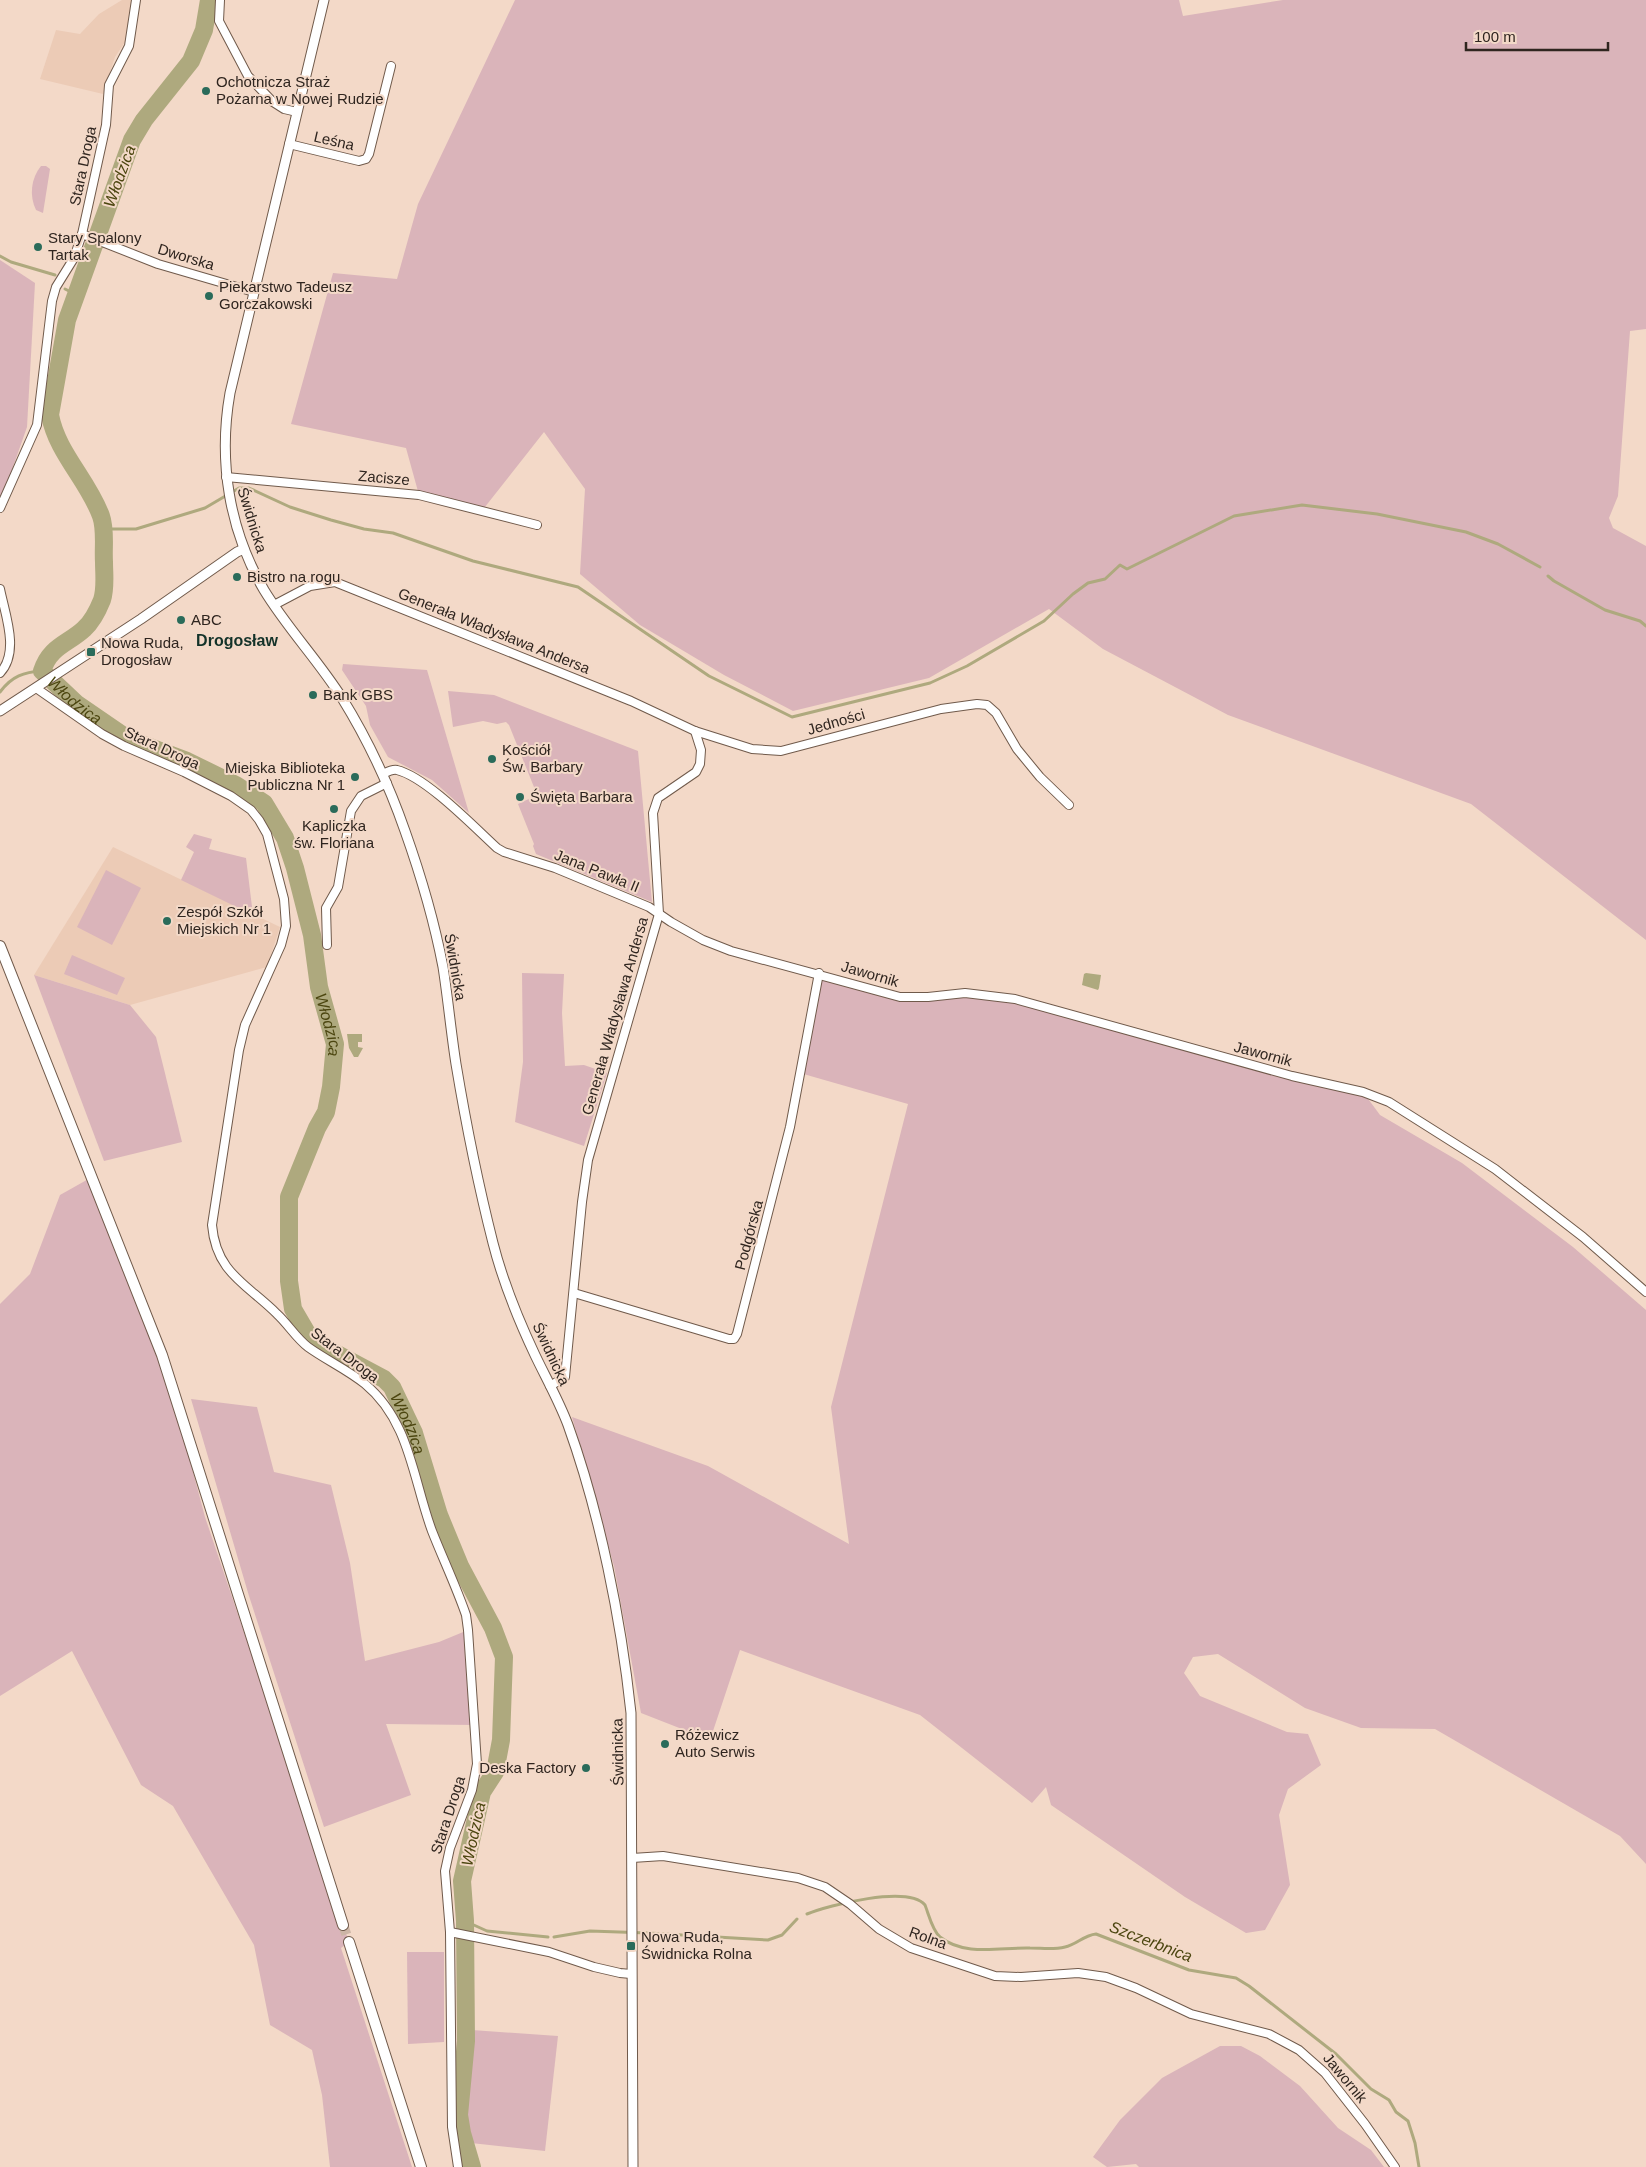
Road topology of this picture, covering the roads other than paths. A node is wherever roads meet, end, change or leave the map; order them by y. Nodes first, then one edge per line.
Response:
1 (136, 0) edge
2 (220, 0) edge
3 (324, 0) edge
4 (391, 66) dead end
5 (297, 112) junction
6 (289, 144) junction
7 (85, 235) junction
8 (254, 292) junction
9 (226, 478) junction
10 (0, 508) edge
11 (537, 524) dead end
12 (244, 550) junction
13 (0, 589) edge
14 (274, 605) junction
15 (0, 673) edge
16 (36, 688) junction
17 (0, 711) edge
18 (695, 731) junction
19 (383, 774) junction
20 (387, 783) junction
21 (1069, 805) dead end
22 (659, 914) junction
23 (327, 945) dead end
24 (0, 946) edge
25 (819, 973) junction
26 (1646, 1292) edge
27 (574, 1293) junction
28 (550, 1386) junction
29 (632, 1858) junction
30 (343, 1925) tunnel mouth
31 (452, 1932) junction
32 (348, 1942) tunnel mouth
33 (631, 1974) junction
34 (1225, 2023) joint
35 (421, 2167) edge
36 (458, 2167) edge
37 (633, 2167) edge
38 (1394, 2167) edge

1 - 7 street, Stara Droga
2 - 5 street
3 - 5 street, Świdnicka
4 - 6 street, Leśna
5 - 6 street, Świdnicka
6 - 8 street, Świdnicka
7 - 8 street, Dworska
7 - 10 street, Stara Droga
8 - 9 street, Świdnicka
9 - 11 street, Zacisze
9 - 12 street, Świdnicka
12 - 14 street, Świdnicka
12 - 16 street
13 - 15 street
14 - 18 street, Generała Władysława Andersa
14 - 19 street, Świdnicka
16 - 17 street
16 - 31 street, Stara Droga
18 - 21 street, Jedności
18 - 22 street, Generała Władysława Andersa
19 - 20 street, Świdnicka
19 - 22 street, Jana Pawła II
20 - 23 street
20 - 28 street, Świdnicka
22 - 25 street, Jana Pawła II
22 - 27 street, Generała Władysława Andersa
24 - 30 main road
25 - 26 street, Jawornik
25 - 27 street, Podgórska
27 - 28 street, Generała Władysława Andersa
28 - 29 street, Świdnicka
29 - 33 street, Świdnicka
29 - 34 street, Rolna
31 - 33 street
31 - 36 street, Stara Droga
32 - 35 main road
33 - 37 street, Świdnicka
34 - 38 street, Jawornik

